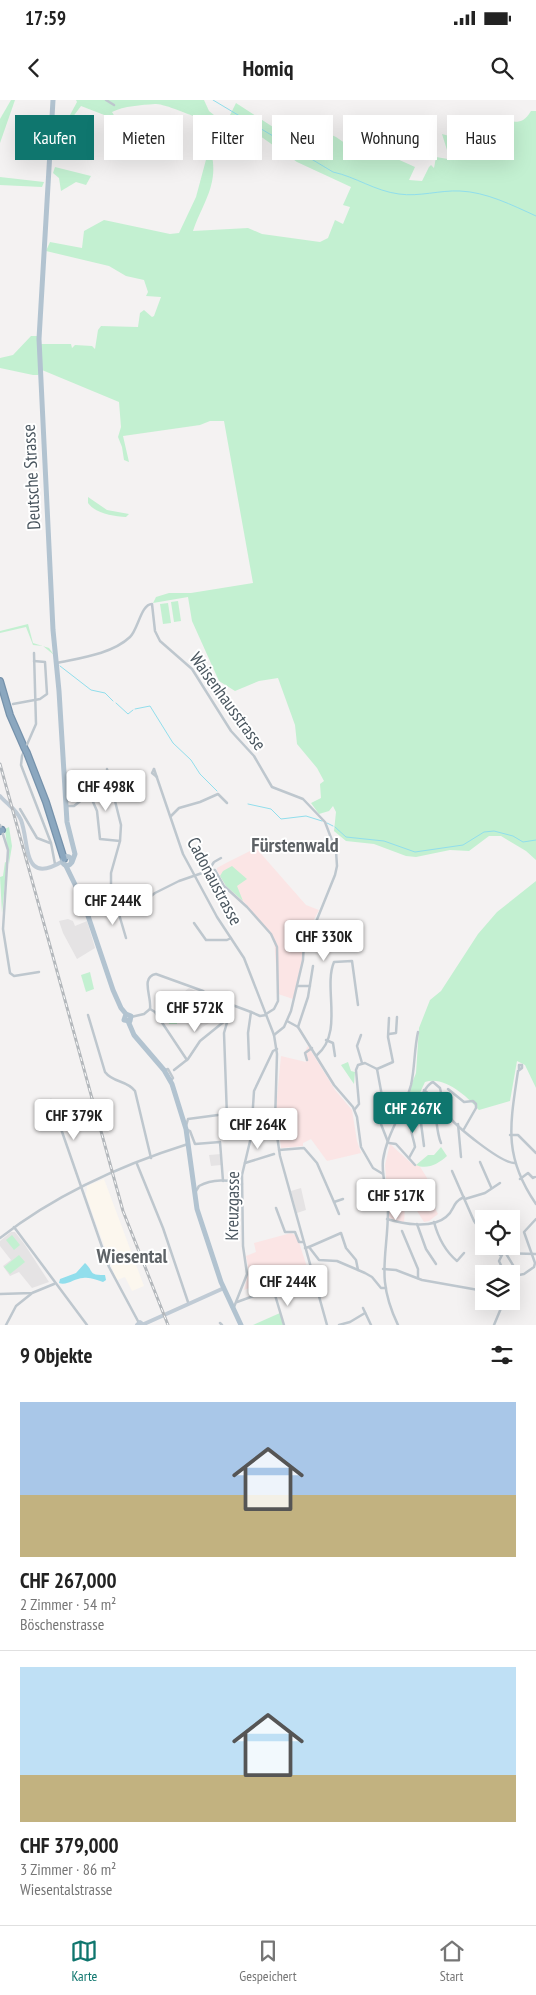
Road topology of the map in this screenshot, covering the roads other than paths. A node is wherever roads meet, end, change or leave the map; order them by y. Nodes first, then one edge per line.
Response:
1 (53, 100) edge
2 (106, 100) edge
3 (114, 105) dead end
4 (34, 653) dead end
5 (34, 661) junction
6 (57, 663) junction
7 (0, 681) edge
8 (36, 700) junction
9 (1, 701) edge
10 (13, 704) dead end
11 (20, 739) junction
12 (107, 769) dead end
13 (142, 774) dead end
14 (159, 778) dead end
15 (111, 786) junction
16 (90, 795) junction
17 (0, 800) edge
18 (227, 803) dead end
19 (66, 806) junction
20 (20, 809) dead end
21 (171, 816) junction
22 (1, 829) edge
23 (58, 838) junction
24 (120, 841) junction
25 (51, 843) junction
26 (61, 851) junction
27 (53, 852) junction
28 (221, 858) dead end
29 (67, 861) junction
30 (56, 866) junction
31 (210, 870) junction
32 (196, 875) junction
33 (117, 909) junction
34 (88, 913) junction
35 (194, 923) dead end
36 (126, 938) dead end
37 (231, 938) junction
38 (313, 966) dead end
39 (39, 972) dead end
40 (298, 986) junction
41 (310, 986) junction
42 (358, 1004) dead end
43 (232, 1005) junction
44 (150, 1009) junction
45 (251, 1012) junction
46 (266, 1015) junction
47 (88, 1016) dead end
48 (397, 1017) dead end
49 (389, 1018) dead end
50 (130, 1019) junction
51 (226, 1020) junction
52 (287, 1022) junction
53 (298, 1027) junction
54 (418, 1032) dead end
55 (389, 1034) junction
56 (274, 1035) junction
57 (360, 1035) dead end
58 (326, 1040) junction
59 (312, 1048) junction
60 (277, 1049) junction
61 (317, 1055) junction
62 (335, 1056) dead end
63 (249, 1059) dead end
64 (187, 1060) junction
65 (307, 1060) dead end
66 (362, 1063) junction
67 (377, 1069) junction
68 (519, 1069) dead end
69 (174, 1070) dead end
70 (448, 1089) dead end
71 (424, 1090) junction
72 (51, 1100) dead end
73 (354, 1109) junction
74 (415, 1112) junction
75 (218, 1115) dead end
76 (252, 1123) junction
77 (458, 1124) junction
78 (186, 1128) junction
79 (464, 1129) junction
80 (224, 1133) dead end
81 (252, 1133) junction
82 (510, 1135) junction
83 (389, 1143) junction
84 (441, 1143) dead end
85 (189, 1144) junction
86 (424, 1146) dead end
87 (279, 1150) junction
88 (536, 1153) edge
89 (274, 1154) dead end
90 (461, 1157) dead end
91 (151, 1158) junction
92 (409, 1158) junction
93 (480, 1162) dead end
94 (245, 1163) junction
95 (515, 1163) junction
96 (136, 1164) junction
97 (415, 1165) dead end
98 (452, 1171) dead end
99 (383, 1174) junction
100 (535, 1177) dead end
101 (520, 1180) junction
102 (223, 1181) junction
103 (500, 1183) dead end
104 (242, 1184) junction
105 (80, 1187) junction
106 (491, 1187) junction
107 (194, 1196) junction
108 (465, 1198) junction
109 (343, 1199) dead end
110 (334, 1202) junction
111 (536, 1204) edge
112 (276, 1208) dead end
113 (339, 1214) dead end
114 (387, 1219) junction
115 (536, 1219) edge
116 (434, 1222) junction
117 (475, 1222) edge
118 (418, 1224) junction
119 (14, 1227) junction
120 (402, 1232) dead end
121 (0, 1238) edge
122 (303, 1242) junction
123 (309, 1247) junction
124 (305, 1248) junction
125 (464, 1253) dead end
126 (520, 1253) edge
127 (531, 1253) junction
128 (536, 1254) edge
129 (500, 1255) edge
130 (506, 1255) edge
131 (436, 1264) dead end
132 (501, 1265) edge
133 (384, 1269) junction
134 (358, 1270) junction
135 (418, 1278) junction
136 (314, 1280) junction
137 (54, 1284) junction
138 (224, 1288) junction
139 (386, 1288) junction
140 (475, 1290) edge
141 (32, 1293) junction
142 (0, 1294) edge
143 (18, 1295) junction
144 (275, 1295) junction
145 (20, 1301) junction
146 (188, 1302) junction
147 (237, 1302) junction
148 (232, 1308) junction
149 (363, 1308) dead end
150 (500, 1310) edge
151 (365, 1313) junction
152 (141, 1324) edge
153 (6, 1325) edge
154 (87, 1325) edge
155 (241, 1325) edge
156 (284, 1325) edge
157 (327, 1325) edge
158 (339, 1325) edge
159 (371, 1325) edge
160 (398, 1325) edge
161 (494, 1325) edge

1 - 6 main road, Deutsche Strasse
2 - 3 street
4 - 5 street
5 - 8 street
5 - 8 street
6 - 19 main road, Deutsche Strasse
6 - 40 street, Waisenhausstrasse
7 - 11 highway
8 - 10 street
8 - 25 street
9 - 11 highway
11 - 23 highway
12 - 15 street
13 - 15 street
14 - 21 street, Cadonaustrasse
15 - 16 street
15 - 24 street
16 - 19 street
16 - 24 street
17 - 30 street
18 - 21 street
19 - 29 main road, Deutsche Strasse
20 - 25 street
21 - 32 street, Cadonaustrasse
22 - 39 street
23 - 26 highway
23 - 29 highway
24 - 33 street
25 - 27 street
26 - 27 street
26 - 29 highway
27 - 30 street
28 - 31 street
29 - 30 street
29 - 34 main road
31 - 32 street
31 - 46 street
32 - 33 street
32 - 37 street, Cadonaustrasse
33 - 34 street
33 - 36 street
34 - 50 main road
35 - 37 street, Cadonaustrasse
37 - 46 street, Cadonaustrasse
38 - 41 street
40 - 41 street
40 - 52 street
41 - 53 street
42 - 58 street
43 - 44 street
43 - 45 street
43 - 51 street
44 - 50 street
44 - 64 street
45 - 46 street
45 - 63 street
46 - 56 street, Cadonaustrasse
47 - 91 street
48 - 55 street
49 - 55 street
50 - 78 main road
51 - 64 street
51 - 76 street
52 - 53 street
52 - 56 street
53 - 59 street
54 - 83 street
55 - 67 street
56 - 60 street, Cadonaustrasse
57 - 66 street
58 - 61 street
58 - 62 street
59 - 61 street
59 - 65 street
60 - 76 street, Kreuzgasse
60 - 87 street, Cadonaustrasse
61 - 73 street
64 - 69 street
66 - 67 street
66 - 73 street
67 - 83 street
68 - 82 street
70 - 79 street
71 - 74 street
71 - 77 street
71 - 84 street
72 - 105 street
73 - 99 street
74 - 86 street
74 - 92 street
75 - 78 street
76 - 81 street, Kreuzgasse
77 - 79 street
77 - 90 street
78 - 85 main road
78 - 102 street
79 - 95 street
80 - 81 street
81 - 94 street, Kreuzgasse
82 - 88 street
82 - 95 street
83 - 92 street
83 - 99 street
85 - 91 street
85 - 107 main road
87 - 110 street
87 - 122 street, Cadonaustrasse
89 - 94 street
91 - 96 street
92 - 97 street
93 - 106 street
94 - 104 street, Kreuzgasse
95 - 101 street
96 - 105 street
96 - 146 street
98 - 108 street
99 - 114 street
100 - 101 street
101 - 111 street
102 - 104 street
102 - 107 street
103 - 106 street
104 - 147 street, Kreuzgasse
105 - 119 street
105 - 152 street
106 - 108 street
107 - 138 main road
108 - 116 street
108 - 117 street
109 - 110 street
110 - 113 street
112 - 122 street
114 - 118 street
114 - 133 street
115 - 127 street
116 - 118 street
116 - 125 street
118 - 131 street
119 - 121 street
119 - 137 street
120 - 135 street
122 - 124 street, Cadonaustrasse
123 - 124 street
123 - 134 street
123 - 134 street
124 - 136 street, Cadonaustrasse
126 - 127 street
127 - 128 street
127 - 130 street
129 - 132 street
133 - 135 street
133 - 139 street
134 - 139 street
135 - 140 street
136 - 144 street
136 - 157 street, Cadonaustrasse
137 - 141 street
137 - 154 street
138 - 146 street
138 - 148 main road
139 - 160 street
141 - 143 street
141 - 145 street
142 - 143 street
143 - 145 street
144 - 147 street
144 - 156 street
145 - 153 street
146 - 152 street
147 - 148 street, Kreuzgasse
148 - 155 main road
149 - 151 street
150 - 161 street
151 - 158 street
151 - 159 street

